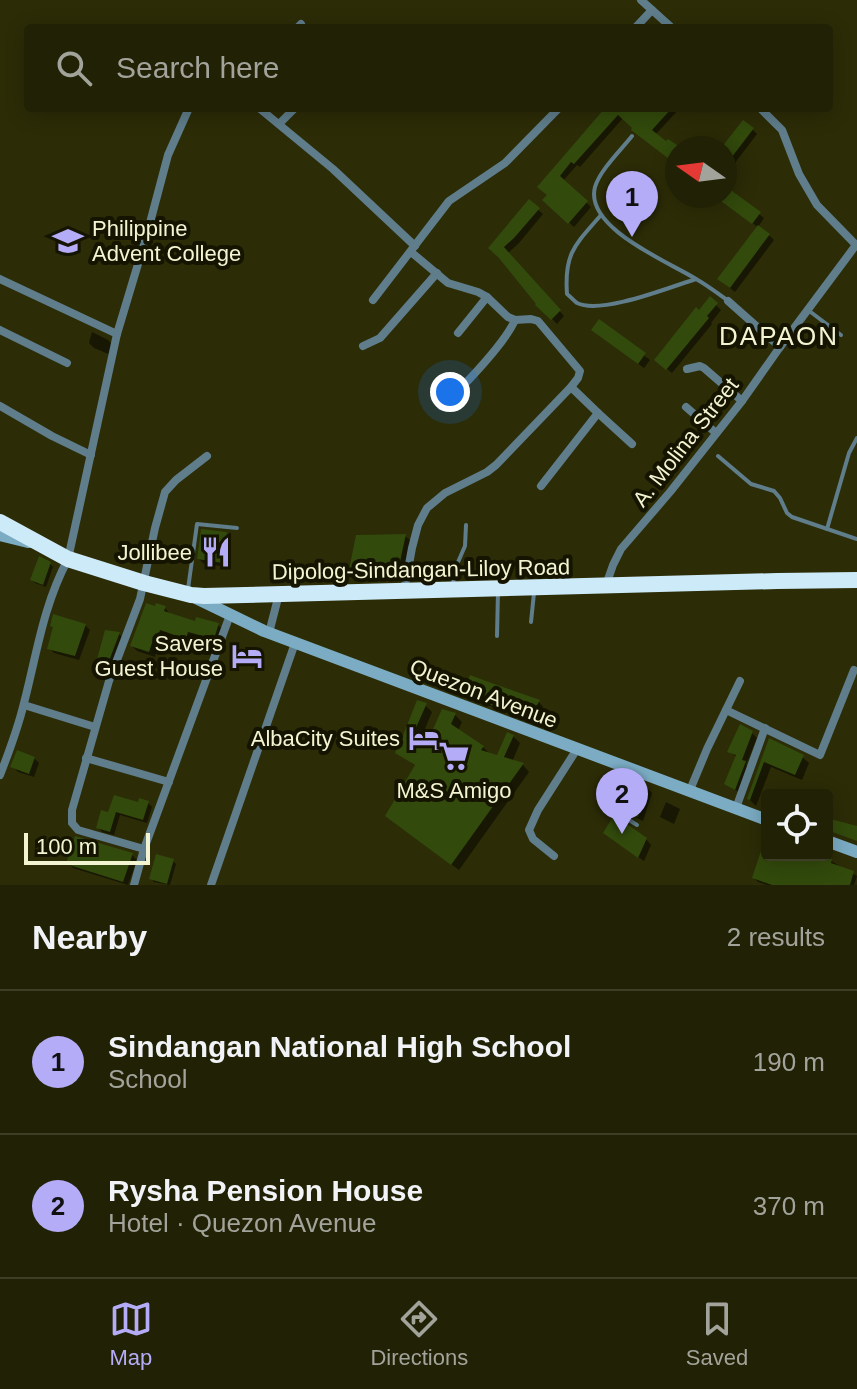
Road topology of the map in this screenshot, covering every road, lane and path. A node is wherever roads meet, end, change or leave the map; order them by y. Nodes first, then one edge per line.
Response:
1 (641, 0) edge
2 (652, 10) junction
3 (639, 24) edge
4 (668, 24) edge
5 (187, 112) edge
6 (264, 112) edge
7 (291, 112) edge
8 (555, 112) edge
9 (764, 112) edge
10 (279, 124) junction
11 (632, 136) dead end
12 (601, 215) junction
13 (856, 245) edge
14 (413, 249) junction
15 (437, 273) junction
16 (0, 279) edge
17 (696, 279) junction
18 (487, 297) junction
19 (373, 300) dead end
20 (728, 301) joint
21 (807, 310) junction
22 (515, 320) junction
23 (0, 330) edge
24 (458, 333) dead end
25 (117, 334) junction
26 (841, 335) dead end
27 (363, 346) dead end
28 (780, 347) junction
29 (67, 363) dead end
30 (687, 369) dead end
31 (571, 387) junction
32 (742, 401) junction
33 (0, 406) edge
34 (441, 406) dead end
35 (686, 407) dead end
36 (598, 413) junction
37 (716, 433) junction
38 (857, 438) edge
39 (632, 444) dead end
40 (91, 455) junction
41 (207, 456) dead end
42 (718, 456) dead end
43 (541, 486) dead end
44 (0, 522) edge
45 (466, 525) dead end
46 (237, 528) dead end
47 (827, 529) junction
48 (0, 535) edge
49 (857, 539) edge
50 (39, 545) junction
51 (68, 559) junction
52 (857, 580) edge
53 (144, 583) junction
54 (606, 586) junction
55 (535, 588) junction
56 (498, 589) junction
57 (452, 590) junction
58 (404, 591) junction
59 (279, 594) junction
60 (189, 595) junction
61 (230, 615) junction
62 (531, 622) dead end
63 (269, 633) junction
64 (497, 636) dead end
65 (295, 643) junction
66 (854, 670) dead end
67 (740, 681) dead end
68 (24, 705) junction
69 (726, 710) junction
70 (95, 727) junction
71 (765, 728) junction
72 (577, 749) junction
73 (86, 758) junction
74 (635, 770) junction
75 (0, 775) edge
76 (169, 782) junction
77 (690, 790) junction
78 (736, 808) junction
79 (761, 818) edge
80 (637, 825) dead end
81 (833, 843) edge
82 (144, 849) junction
83 (857, 852) edge
84 (554, 856) dead end
85 (134, 885) edge
86 (211, 885) edge

1 - 2 street
2 - 3 street
2 - 4 street
5 - 25 street
6 - 10 street
7 - 10 street
8 - 14 street
9 - 13 street
10 - 14 street
11 - 12 lane
12 - 17 lane
12 - 17 lane
13 - 21 street, A. Molina Street
14 - 15 street
14 - 19 street
15 - 18 street
15 - 27 street
16 - 25 street
17 - 20 lane
18 - 22 street
18 - 24 street
20 - 28 street
21 - 26 lane
21 - 28 street, A. Molina Street
22 - 31 street
22 - 34 street
23 - 29 street
25 - 40 street
28 - 32 street, A. Molina Street
30 - 32 street
31 - 36 street
31 - 58 street
32 - 37 street, A. Molina Street
33 - 40 street
35 - 37 street
36 - 39 street
36 - 43 street
37 - 54 street, A. Molina Street
38 - 47 lane
40 - 51 street
41 - 53 street
42 - 47 lane
44 - 50 highway, Dipolog-Sindangan-Liloy Road
45 - 57 lane
46 - 60 lane
47 - 49 lane
48 - 50 street
50 - 51 highway, Dipolog-Sindangan-Liloy Road
51 - 53 highway, Dipolog-Sindangan-Liloy Road
51 - 68 street
52 - 54 highway, Dipolog-Sindangan-Liloy Road
53 - 60 highway, Dipolog-Sindangan-Liloy Road
53 - 70 street
54 - 55 highway, Dipolog-Sindangan-Liloy Road
55 - 56 highway, Dipolog-Sindangan-Liloy Road
55 - 62 lane
56 - 57 highway, Dipolog-Sindangan-Liloy Road
56 - 64 lane
57 - 58 highway, Dipolog-Sindangan-Liloy Road
58 - 59 highway, Dipolog-Sindangan-Liloy Road
59 - 60 highway, Dipolog-Sindangan-Liloy Road
59 - 63 street
60 - 61 street, Quezon Avenue
61 - 63 street, Quezon Avenue
61 - 76 street
63 - 65 street, Quezon Avenue
65 - 72 street, Quezon Avenue
65 - 86 street
66 - 71 street
67 - 69 street
68 - 70 street
68 - 75 street
69 - 71 street
69 - 77 street
70 - 73 street
71 - 78 street
72 - 74 street, Quezon Avenue
72 - 84 street
73 - 76 street
73 - 82 street
74 - 77 street, Quezon Avenue
74 - 80 lane
76 - 82 street
77 - 78 street, Quezon Avenue
78 - 79 street, Quezon Avenue
81 - 83 street
82 - 85 street

